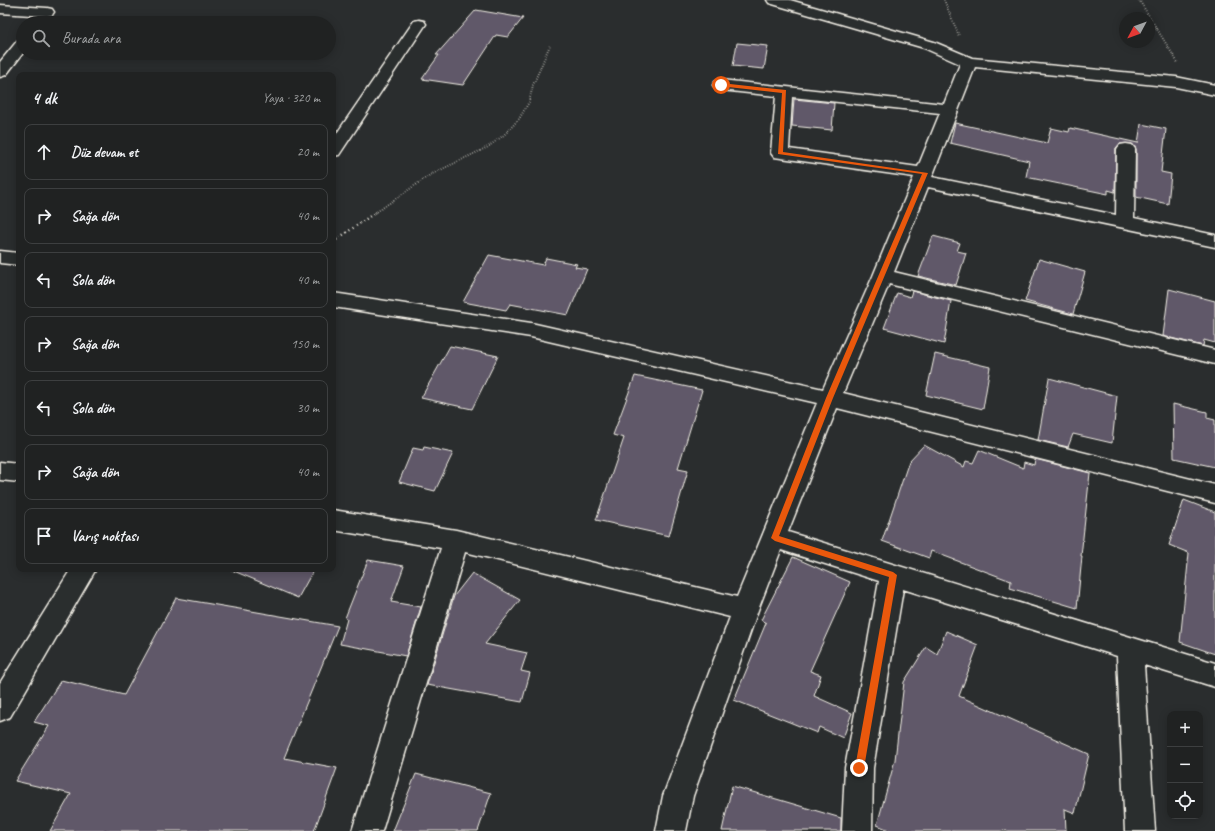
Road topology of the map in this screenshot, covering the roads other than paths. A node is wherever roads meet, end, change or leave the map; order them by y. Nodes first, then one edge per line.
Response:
1 (56, 0) edge
2 (774, 0) edge
3 (0, 9) edge
4 (37, 16) edge
5 (43, 16) edge
6 (419, 24) dead end
7 (16, 52) edge
8 (969, 62) junction
9 (0, 72) edge
10 (721, 85) dead end
11 (1215, 90) edge
12 (784, 92) junction
13 (950, 109) junction
14 (336, 147) edge
15 (1126, 149) dead end
16 (924, 177) junction
17 (1125, 222) junction
18 (1215, 240) edge
19 (0, 256) edge
20 (16, 259) edge
21 (883, 276) junction
22 (336, 300) edge
23 (1215, 357) edge
24 (830, 398) junction
25 (0, 470) edge
26 (16, 473) edge
27 (1215, 494) edge
28 (336, 520) edge
29 (775, 538) junction
30 (456, 540) junction
31 (82, 572) edge
32 (893, 575) junction
33 (744, 610) junction
34 (1130, 649) junction
35 (1215, 675) edge
36 (0, 708) edge
37 (367, 831) edge
38 (671, 831) edge
39 (857, 831) edge
40 (1140, 831) edge

1 - 5 street
2 - 8 street
3 - 4 street
6 - 14 street
7 - 9 street
8 - 11 street
8 - 13 street
10 - 12 street
12 - 13 street
12 - 16 street
13 - 16 street
15 - 17 street
16 - 17 street
16 - 21 street
17 - 18 street
19 - 20 street
21 - 23 street
21 - 24 street
22 - 24 street
24 - 27 street
24 - 29 street
25 - 26 street
28 - 30 street
29 - 32 street
29 - 33 street
30 - 33 street
30 - 37 street
31 - 36 street
32 - 34 street
32 - 39 street
33 - 38 street
34 - 35 street
34 - 40 street

